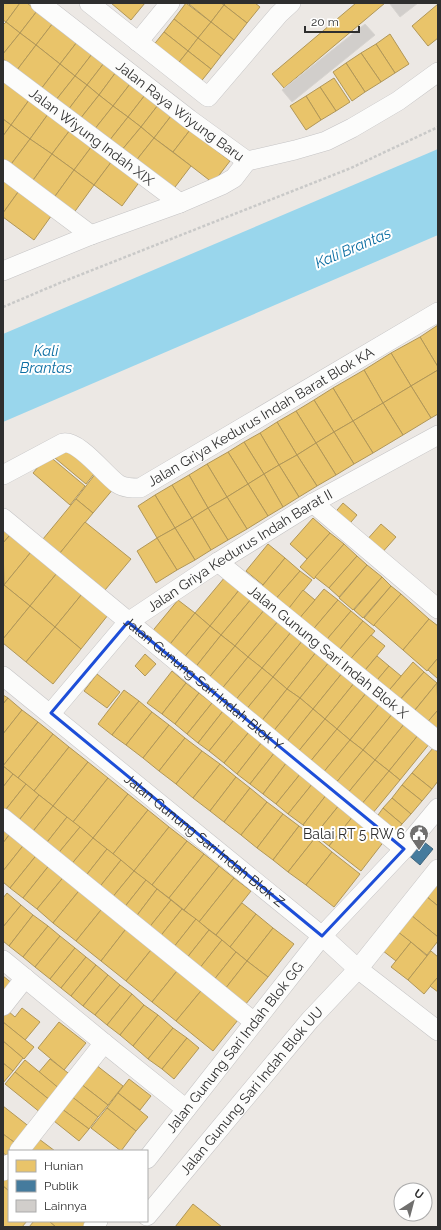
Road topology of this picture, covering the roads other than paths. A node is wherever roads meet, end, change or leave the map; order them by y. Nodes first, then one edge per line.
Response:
1 (40, 3) edge
2 (88, 3) edge
3 (170, 3) edge
4 (291, 3) edge
5 (138, 42) junction
6 (3, 70) edge
7 (438, 72) edge
8 (247, 161) junction
9 (3, 170) edge
10 (180, 203) junction
11 (91, 235) junction
12 (3, 271) edge
13 (438, 312) edge
14 (438, 434) edge
15 (3, 474) edge
16 (313, 503) junction
17 (3, 518) edge
18 (218, 562) junction
19 (438, 609) edge
20 (128, 622) junction
21 (3, 676) edge
22 (50, 713) junction
23 (438, 741) edge
24 (438, 808) edge
25 (3, 818) edge
26 (404, 849) junction
27 (438, 869) edge
28 (322, 936) junction
29 (3, 960) edge
30 (358, 969) junction
31 (25, 978) junction
32 (3, 1006) edge
33 (254, 1022) junction
34 (438, 1030) edge
35 (104, 1043) junction
36 (186, 1109) junction
37 (20, 1150) edge
38 (148, 1158) edge
39 (148, 1215) edge

1 - 8 street, Jalan Raya Wiyung Baru
2 - 5 street, Jalan Raya Wiyung Baru
3 - 5 street
4 - 5 street, Jalan Raya Wiyung Baru
6 - 10 street, Jalan Wiyung Indah XIX
7 - 8 street, Jalan Raya Wiyung Baru
8 - 10 street
9 - 11 street
10 - 11 street
11 - 12 street
13 - 15 street, Jalan Griya Kedurus Indah Barat Blok KA
14 - 16 street, Jalan Griya Kedurus Indah Barat II
16 - 18 street, Jalan Griya Kedurus Indah Barat II
16 - 19 street
17 - 20 street, Jalan Gunung Sari Indah Blok Y
18 - 20 street, Jalan Griya Kedurus Indah Barat II
18 - 23 street, Jalan Gunung Sari Indah Blok X
20 - 22 street, Jalan Griya Kedurus Indah Barat II
20 - 26 street, Jalan Gunung Sari Indah Blok Y
21 - 22 street, Jalan Gunung Sari Indah Blok Z
22 - 28 street, Jalan Gunung Sari Indah Blok Z
24 - 26 street, Jalan Gunung Sari Indah Blok GG
25 - 33 street
26 - 28 street, Jalan Gunung Sari Indah Blok GG
27 - 30 street, Jalan Gunung Sari Indah Blok UU
28 - 30 street, Jalan Gunung Sari Indah Blok Z
28 - 33 street, Jalan Gunung Sari Indah Blok GG
29 - 31 street
30 - 34 street, Jalan Gunung Sari Indah Blok Z
30 - 39 street, Jalan Gunung Sari Indah Blok UU
31 - 32 street
31 - 35 street
33 - 36 street, Jalan Gunung Sari Indah Blok GG
35 - 36 street
35 - 37 street
36 - 38 street, Jalan Gunung Sari Indah Blok GG

